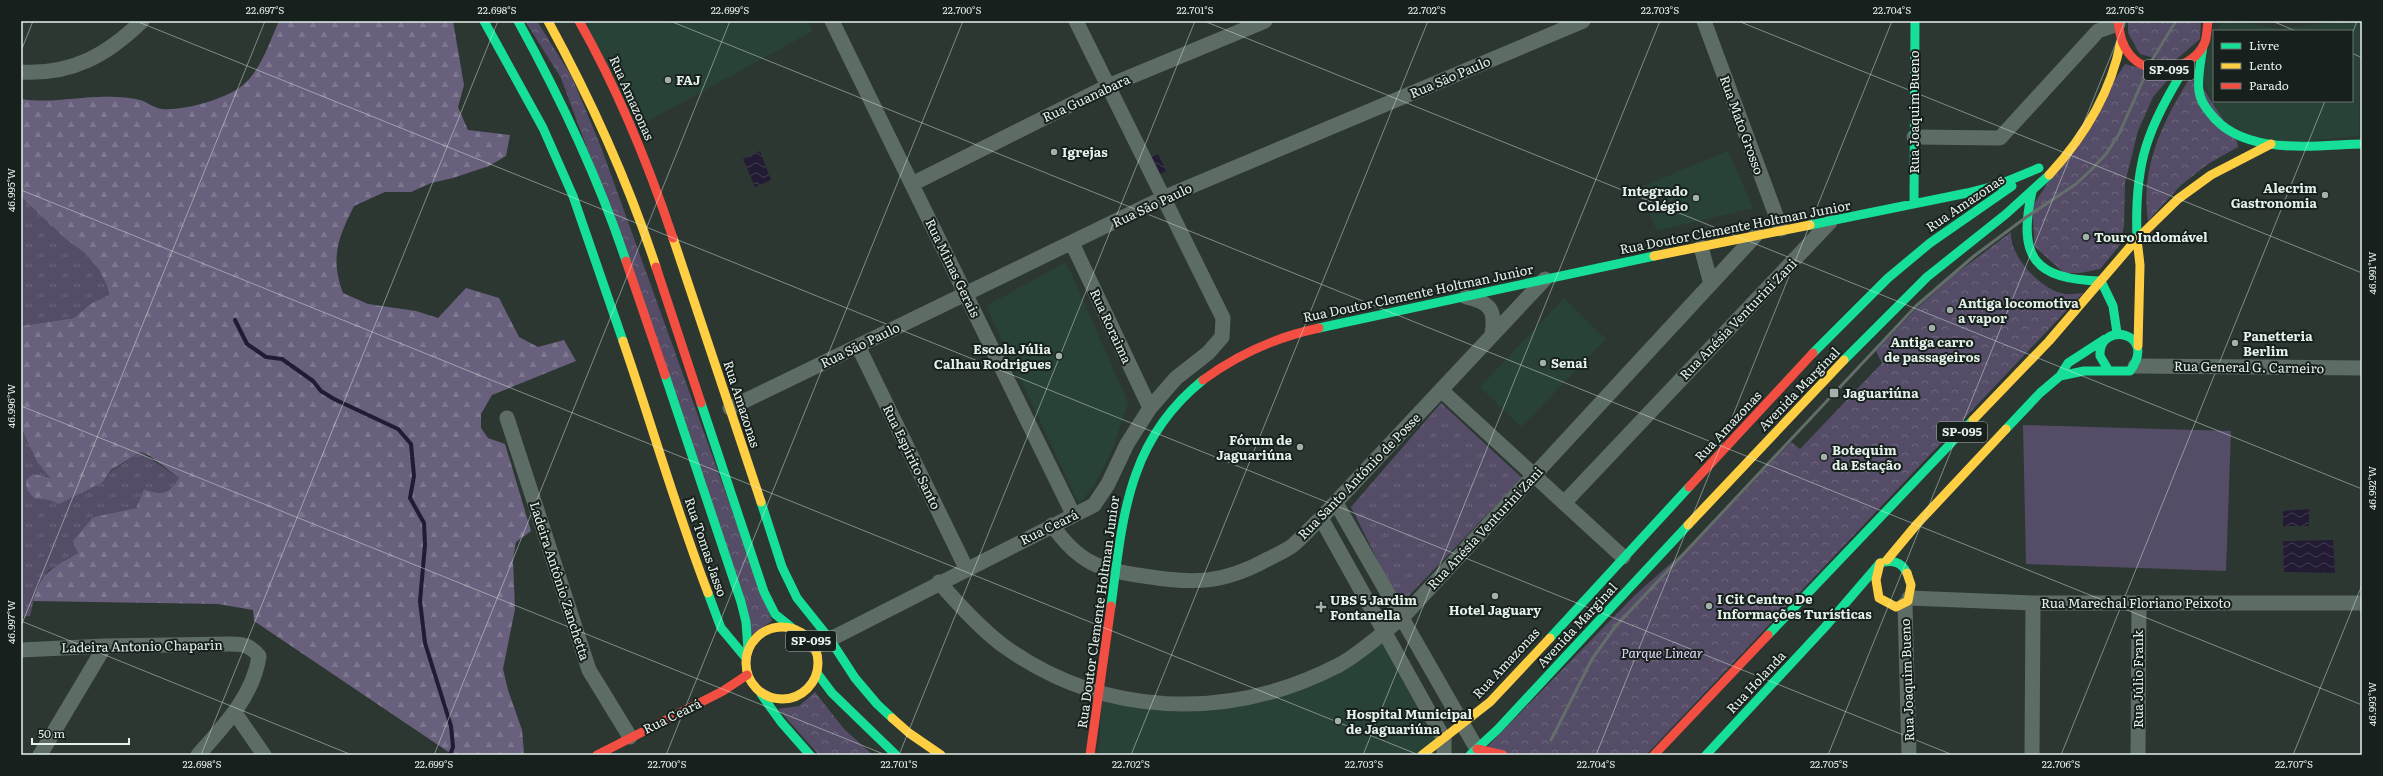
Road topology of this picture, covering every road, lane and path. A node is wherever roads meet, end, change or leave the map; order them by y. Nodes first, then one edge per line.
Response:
1 (142, 21) edge
2 (484, 21) edge
3 (518, 21) edge
4 (548, 21) edge
5 (579, 21) edge
6 (832, 21) edge
7 (1076, 21) edge
8 (1265, 21) edge
9 (1583, 21) edge
10 (1704, 21) edge
11 (1915, 21) edge
12 (2215, 21) edge
13 (2118, 22) edge
14 (2208, 25) edge
15 (1560, 26) edge
16 (2121, 41) junction
17 (2203, 46) junction
18 (2187, 64) junction
19 (21, 72) edge
20 (1108, 86) junction
21 (1914, 137) junction
22 (2076, 142) junction
23 (2271, 144) junction
24 (2362, 144) edge
25 (2039, 168) junction
26 (912, 184) junction
27 (2032, 192) junction
28 (1163, 198) junction
29 (1914, 203) junction
30 (1830, 222) junction
31 (1781, 229) junction
32 (1756, 235) junction
33 (2137, 239) junction
34 (1072, 243) junction
35 (1701, 246) junction
36 (1545, 279) junction
37 (2101, 281) junction
38 (1711, 284) junction
39 (966, 294) junction
40 (1461, 296) junction
41 (2117, 333) junction
42 (1492, 334) junction
43 (2105, 338) junction
44 (858, 346) junction
45 (2138, 346) junction
46 (2135, 366) junction
47 (2362, 368) edge
48 (2109, 371) junction
49 (2060, 376) junction
50 (1441, 390) junction
51 (730, 408) junction
52 (1150, 408) junction
53 (507, 418) dead end
54 (1533, 475) junction
55 (1336, 503) junction
56 (1564, 503) junction
57 (1073, 514) junction
58 (1320, 518) junction
59 (1917, 524) junction
60 (1052, 525) junction
61 (1913, 545) dead end
62 (1624, 557) junction
63 (1884, 562) junction
64 (1911, 565) dead end
65 (966, 568) junction
66 (1115, 572) junction
67 (1910, 578) junction
68 (939, 582) junction
69 (1879, 598) junction
70 (1907, 601) junction
71 (2032, 603) junction
72 (2139, 603) junction
73 (2362, 603) edge
74 (1402, 618) junction
75 (791, 627) junction
76 (1825, 627) junction
77 (1384, 632) junction
78 (829, 638) junction
79 (104, 646) junction
80 (815, 647) junction
81 (21, 650) edge
82 (747, 654) junction
83 (817, 673) junction
84 (747, 675) junction
85 (1101, 693) junction
86 (761, 694) junction
87 (235, 713) junction
88 (1462, 724) junction
89 (630, 737) junction
90 (1444, 740) junction
91 (1473, 752) edge
92 (40, 755) edge
93 (198, 755) edge
94 (264, 755) edge
95 (597, 755) edge
96 (810, 755) edge
97 (896, 755) edge
98 (941, 755) edge
99 (1090, 755) edge
100 (1422, 755) edge
101 (1444, 755) edge
102 (1503, 755) edge
103 (1654, 755) edge
104 (1706, 755) edge
105 (1909, 755) edge
106 (2032, 755) edge
107 (2138, 755) edge

1 - 19 street
2 - 82 street, Rua Tomas Jasso
3 - 82 street
4 - 75 street
5 - 51 street, Rua Amazonas
6 - 26 street, Rua Minas Gerais
7 - 20 street
8 - 20 street, Rua Guanabara
9 - 15 street, Rua São Paulo
10 - 31 street, Rua Mato Grosso
11 - 21 street, Rua Joaquim Bueno
12 - 14 street, SP-095
13 - 16 street, SP-095
13 - 21 street
14 - 17 street, SP-095
15 - 28 street, Rua São Paulo
16 - 18 street, SP-095
16 - 22 street, Avenida Marginal / SP-095
17 - 18 street, SP-095
17 - 23 street
18 - 33 street, SP-095
20 - 26 street, Rua Guanabara
20 - 28 street
21 - 29 street, Rua Joaquim Bueno
22 - 25 street, Rua Amazonas
22 - 27 street, Avenida Marginal / SP-095
23 - 24 street
23 - 33 street
25 - 29 street, Rua Doutor Clemente Holtman Junior
25 - 62 street, Rua Amazonas
26 - 39 street, Rua Minas Gerais
27 - 37 street
27 - 91 street, Avenida Marginal / SP-095
28 - 34 street, Rua São Paulo
28 - 52 street, Rua Ceará
29 - 30 street, Rua Doutor Clemente Holtman Junior
30 - 31 street, Rua Doutor Clemente Holtman Junior
30 - 56 street, Rua Anésia Venturini Zani
31 - 32 street, Rua Doutor Clemente Holtman Junior
32 - 35 street, Rua Doutor Clemente Holtman Junior
32 - 38 street, Rua Anésia Venturini Zani
33 - 37 street, SP-095
33 - 45 street
34 - 39 street, Rua São Paulo
34 - 52 street, Rua Roraima
35 - 36 street, Rua Doutor Clemente Holtman Junior
35 - 38 street
36 - 40 street, Rua Doutor Clemente Holtman Junior
36 - 42 street, Rua Santo Antônio de Posse
37 - 41 street
37 - 103 street, SP-095
38 - 54 street, Rua Anésia Venturini Zani
39 - 44 street, Rua São Paulo
39 - 57 street, Rua Minas Gerais
40 - 42 street
40 - 66 street, Rua Doutor Clemente Holtman Junior
41 - 43 street
41 - 45 street
42 - 50 street, Rua Santo Antônio de Posse
43 - 48 street
43 - 49 street
44 - 51 street, Rua São Paulo
44 - 65 street, Rua Espírito Santo
45 - 46 street
46 - 47 street, Rua General G. Carneiro
46 - 48 street
48 - 49 street
49 - 59 street
50 - 54 street
50 - 55 street, Rua Santo Antônio de Posse
51 - 78 street, Rua Amazonas
52 - 57 street, Rua Ceará
53 - 89 street, Ladeira Antônio Zanchetta
54 - 56 street
54 - 74 street, Rua Anésia Venturini Zani
55 - 58 street, Rua Santo Antônio de Posse
55 - 74 street
56 - 62 street
57 - 60 street, Rua Ceará
58 - 66 street, Rua Santo Antônio de Posse
58 - 77 street
59 - 61 street
59 - 63 street
60 - 65 street, Rua Ceará
60 - 66 street, Rua Santo Antônio de Posse
62 - 88 street, Rua Amazonas
63 - 67 street
63 - 69 street
63 - 76 street
64 - 67 street
65 - 68 street, Rua Ceará
66 - 85 street, Rua Doutor Clemente Holtman Junior
67 - 70 street
68 - 78 street, Rua Ceará
68 - 85 street, Rua Anésia Venturini Zani
69 - 70 street
69 - 76 street
70 - 71 street, Rua Marechal Floriano Peixoto
70 - 105 street, Rua Joaquim Bueno
71 - 72 street, Rua Marechal Floriano Peixoto
71 - 106 street
72 - 73 street, Rua Marechal Floriano Peixoto
72 - 107 street, Rua Júlio Frank
74 - 77 street, Rua Anésia Venturini Zani
74 - 88 street
75 - 80 street, SP-095
75 - 82 street, SP-095
76 - 104 street, Rua Holanda
77 - 85 street, Rua Anésia Venturini Zani
77 - 90 street
78 - 80 street, Rua Ceará
78 - 98 street, Rua Amazonas
79 - 81 street, Ladeira Antonio Chaparin
79 - 87 street, Ladeira Antonio Chaparin
79 - 92 street
80 - 83 street, SP-095
82 - 84 street
83 - 86 street
83 - 97 street
84 - 86 street
84 - 89 street, Rua Ceará
85 - 99 street, Rua Doutor Clemente Holtman Junior
86 - 96 street
87 - 93 street
87 - 94 street
88 - 90 street, Rua Amazonas
88 - 91 street
89 - 95 street, Rua Ceará
90 - 100 street, Rua Amazonas
90 - 101 street
91 - 102 street

